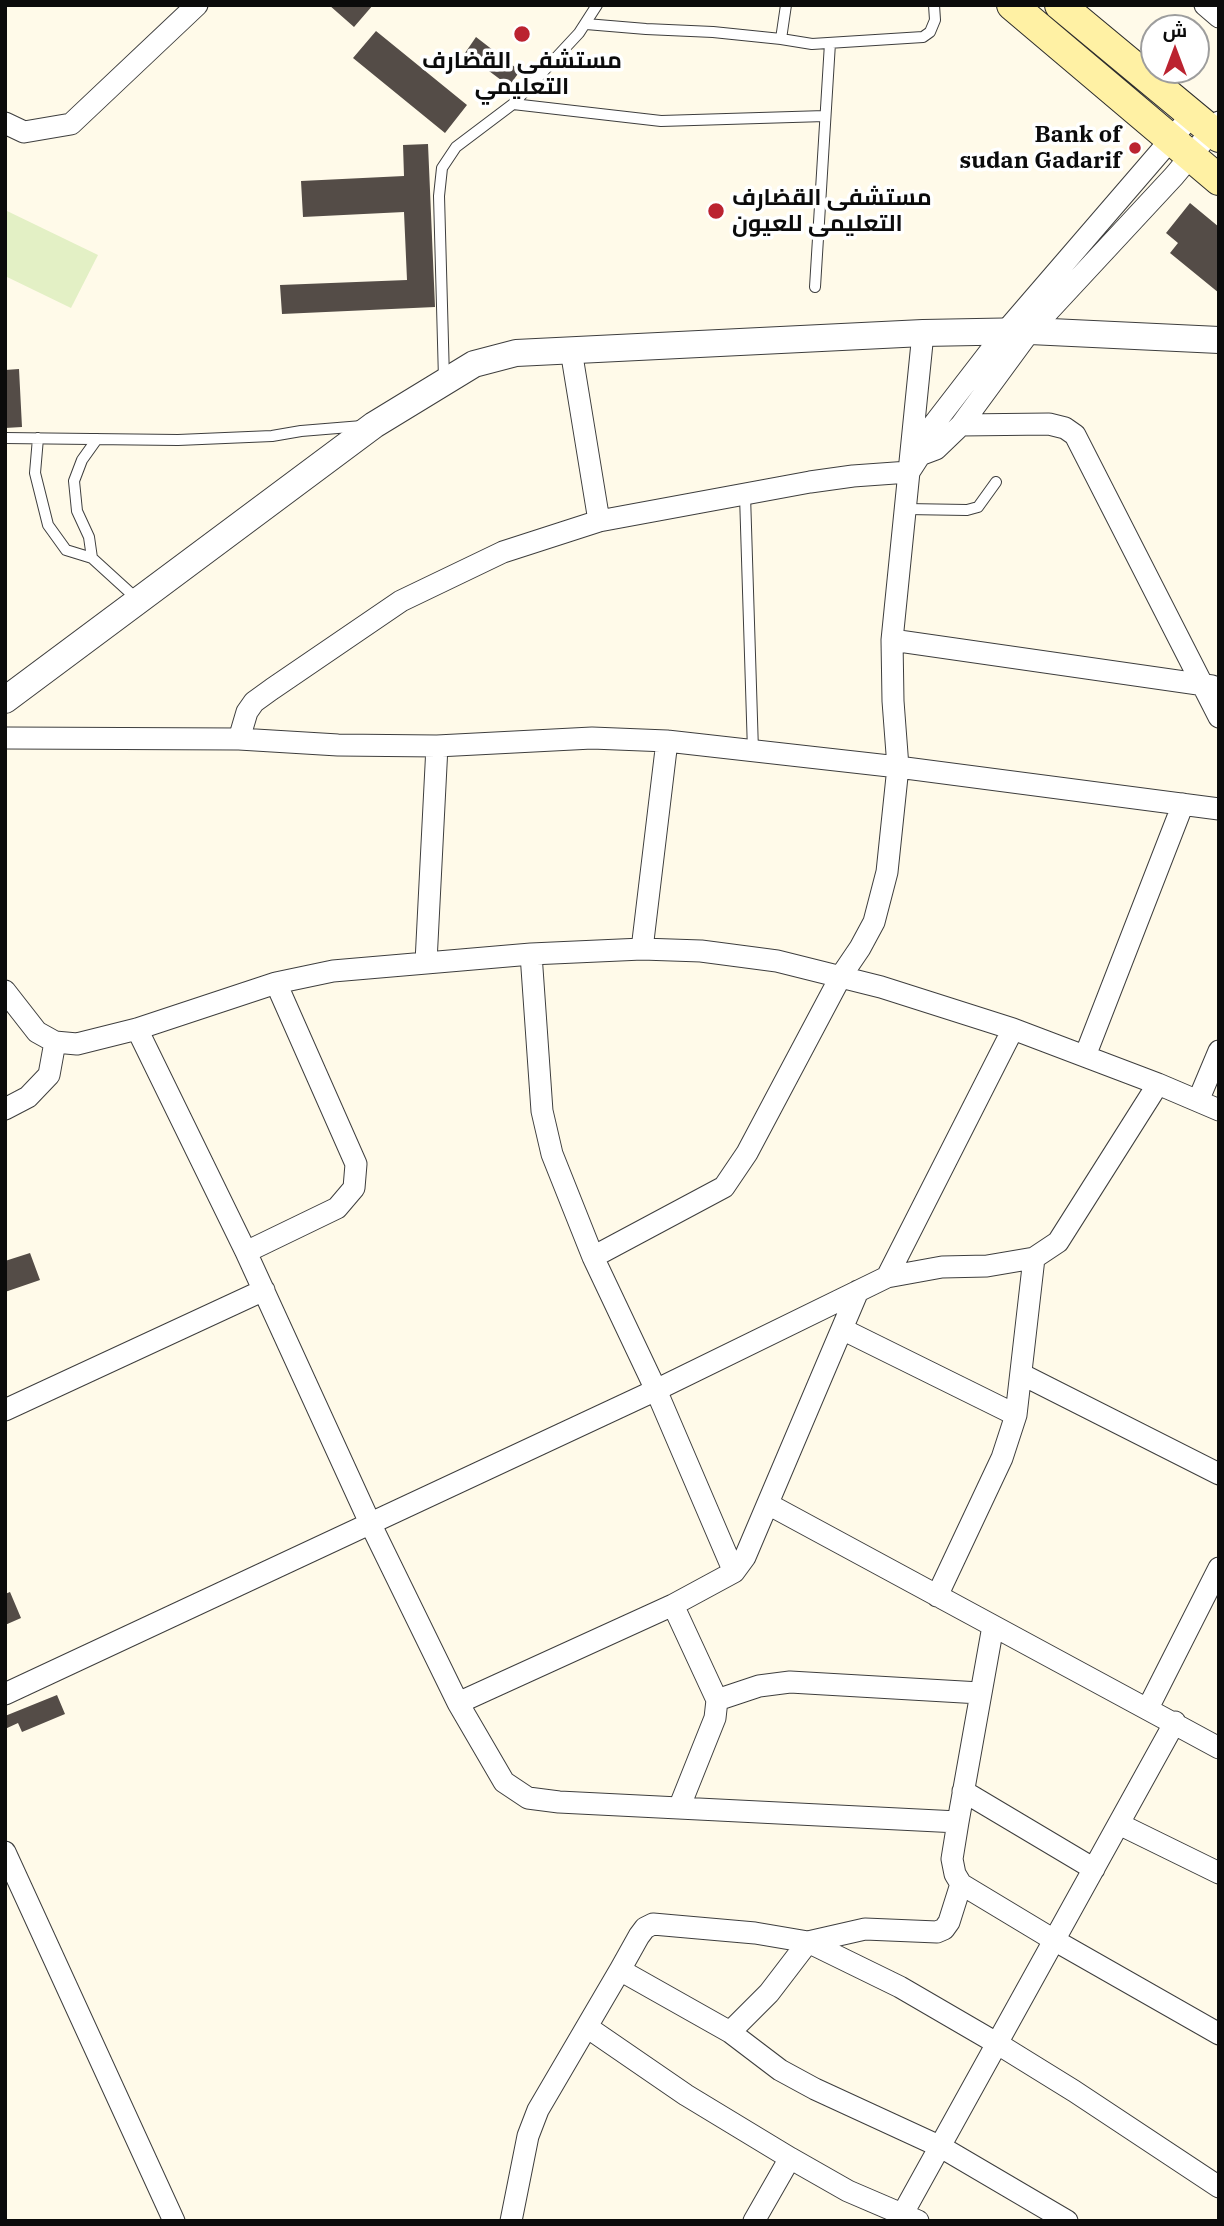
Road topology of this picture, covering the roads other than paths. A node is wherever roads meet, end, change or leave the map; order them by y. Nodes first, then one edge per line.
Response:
1 (197, 5) edge
2 (597, 5) edge
3 (786, 5) edge
4 (934, 5) edge
5 (1012, 5) edge
6 (1205, 5) edge
7 (1065, 7) edge
8 (175, 13) edge
9 (1219, 17) edge
10 (586, 24) junction
11 (781, 39) junction
12 (830, 43) junction
13 (513, 104) junction
14 (825, 116) junction
15 (5, 123) edge
16 (1210, 126) edge
17 (1180, 148) junction
18 (1219, 180) edge
19 (815, 287) dead end
20 (1018, 332) junction
21 (923, 333) junction
22 (1219, 340) edge
23 (571, 350) junction
24 (444, 380) junction
25 (374, 425) junction
26 (961, 425) junction
27 (5, 438) edge
28 (38, 438) junction
29 (97, 439) junction
30 (915, 464) junction
31 (996, 482) dead end
32 (745, 495) junction
33 (906, 509) junction
34 (599, 521) junction
35 (92, 558) junction
36 (139, 601) junction
37 (892, 640) junction
38 (1211, 686) edge
39 (5, 700) edge
40 (1219, 717) edge
41 (5, 738) edge
42 (239, 739) junction
43 (667, 741) junction
44 (436, 746) junction
45 (753, 751) junction
46 (898, 767) junction
47 (1183, 804) junction
48 (1219, 809) edge
49 (642, 949) junction
50 (531, 954) junction
51 (426, 962) junction
52 (841, 975) junction
53 (276, 983) junction
54 (5, 991) edge
55 (137, 1029) junction
56 (1013, 1029) junction
57 (55, 1042) junction
58 (1219, 1051) edge
59 (1085, 1056) junction
60 (1158, 1084) junction
61 (1198, 1101) junction
62 (5, 1109) edge
63 (1219, 1110) edge
64 (246, 1252) junction
65 (593, 1257) junction
66 (1034, 1258) junction
67 (887, 1277) junction
68 (264, 1290) junction
69 (858, 1291) junction
70 (842, 1329) junction
71 (1021, 1374) junction
72 (656, 1390) junction
73 (5, 1410) edge
74 (1016, 1415) junction
75 (1219, 1475) edge
76 (768, 1504) junction
77 (370, 1522) junction
78 (1219, 1568) edge
79 (734, 1572) junction
80 (937, 1595) junction
81 (673, 1605) junction
82 (993, 1626) junction
83 (980, 1693) junction
84 (5, 1694) edge
85 (717, 1700) junction
86 (458, 1703) junction
87 (1148, 1708) junction
88 (1175, 1722) junction
89 (1219, 1748) edge
90 (963, 1791) junction
91 (679, 1808) junction
92 (958, 1822) junction
93 (1119, 1824) junction
94 (5, 1852) edge
95 (1094, 1869) junction
96 (1219, 1873) edge
97 (961, 1884) junction
98 (1054, 1940) junction
99 (808, 1942) junction
100 (620, 1970) junction
101 (587, 2028) junction
102 (730, 2032) junction
103 (1219, 2034) edge
104 (998, 2044) junction
105 (941, 2147) junction
106 (790, 2158) junction
107 (1219, 2187) edge
108 (910, 2218) edge
109 (174, 2221) edge
110 (511, 2221) edge
111 (754, 2221) edge
112 (1067, 2221) edge

1 - 8 street
2 - 10 lane
3 - 11 lane
4 - 12 lane
5 - 17 main road
6 - 9 street
7 - 16 main road
8 - 15 street
10 - 11 lane
10 - 13 lane
11 - 12 lane
12 - 14 lane
13 - 14 lane
13 - 24 lane
14 - 19 lane
16 - 17 street
17 - 18 main road
17 - 20 street
20 - 21 street
20 - 22 street
20 - 26 street
20 - 30 street
21 - 23 street
21 - 30 street
23 - 24 street
23 - 34 street
24 - 25 street
25 - 29 lane
25 - 36 street
26 - 30 street
26 - 38 street
27 - 28 lane
28 - 29 lane
28 - 35 lane
29 - 35 lane
30 - 32 street
30 - 33 street
31 - 33 lane
32 - 34 street
32 - 45 lane
33 - 37 street
34 - 42 street
35 - 36 lane
36 - 39 street
37 - 38 street
37 - 46 street
38 - 40 street
41 - 42 street
42 - 44 street
43 - 44 street
43 - 45 street
43 - 49 street
44 - 51 street
45 - 46 street
46 - 47 street
46 - 52 street
47 - 48 street
47 - 59 street
49 - 50 street
49 - 52 street
50 - 51 street
50 - 65 street
51 - 53 street
52 - 56 street
52 - 65 street
53 - 55 street
53 - 64 street
54 - 57 street
55 - 57 street
55 - 64 street
56 - 59 street
56 - 67 street
57 - 62 street
58 - 61 street
59 - 60 street
60 - 61 street
60 - 66 street
61 - 63 street
64 - 68 street
65 - 72 street
66 - 67 street
66 - 71 street
67 - 69 street
68 - 73 street
68 - 77 street
69 - 70 street
69 - 72 street
70 - 74 street
70 - 76 street
71 - 74 street
71 - 75 street
72 - 77 street
72 - 79 street
74 - 80 street
76 - 79 street
76 - 80 street
77 - 84 street
77 - 86 street
78 - 87 street
79 - 81 street
80 - 82 street
81 - 85 street
81 - 86 street
82 - 83 street
82 - 87 street
83 - 85 street
83 - 90 street
85 - 91 street
86 - 91 street
87 - 88 street
88 - 89 street
88 - 93 street
90 - 92 street
90 - 95 street
91 - 92 street
92 - 97 street
93 - 95 street
93 - 96 street
94 - 109 street
95 - 98 street
97 - 98 street
97 - 99 street
98 - 103 street
98 - 104 street
99 - 100 street
99 - 102 street
99 - 104 street
100 - 101 street
100 - 102 street
101 - 106 street
101 - 110 street
102 - 105 street
104 - 105 street
104 - 107 street
105 - 108 street
105 - 112 street
106 - 108 street
106 - 111 street

